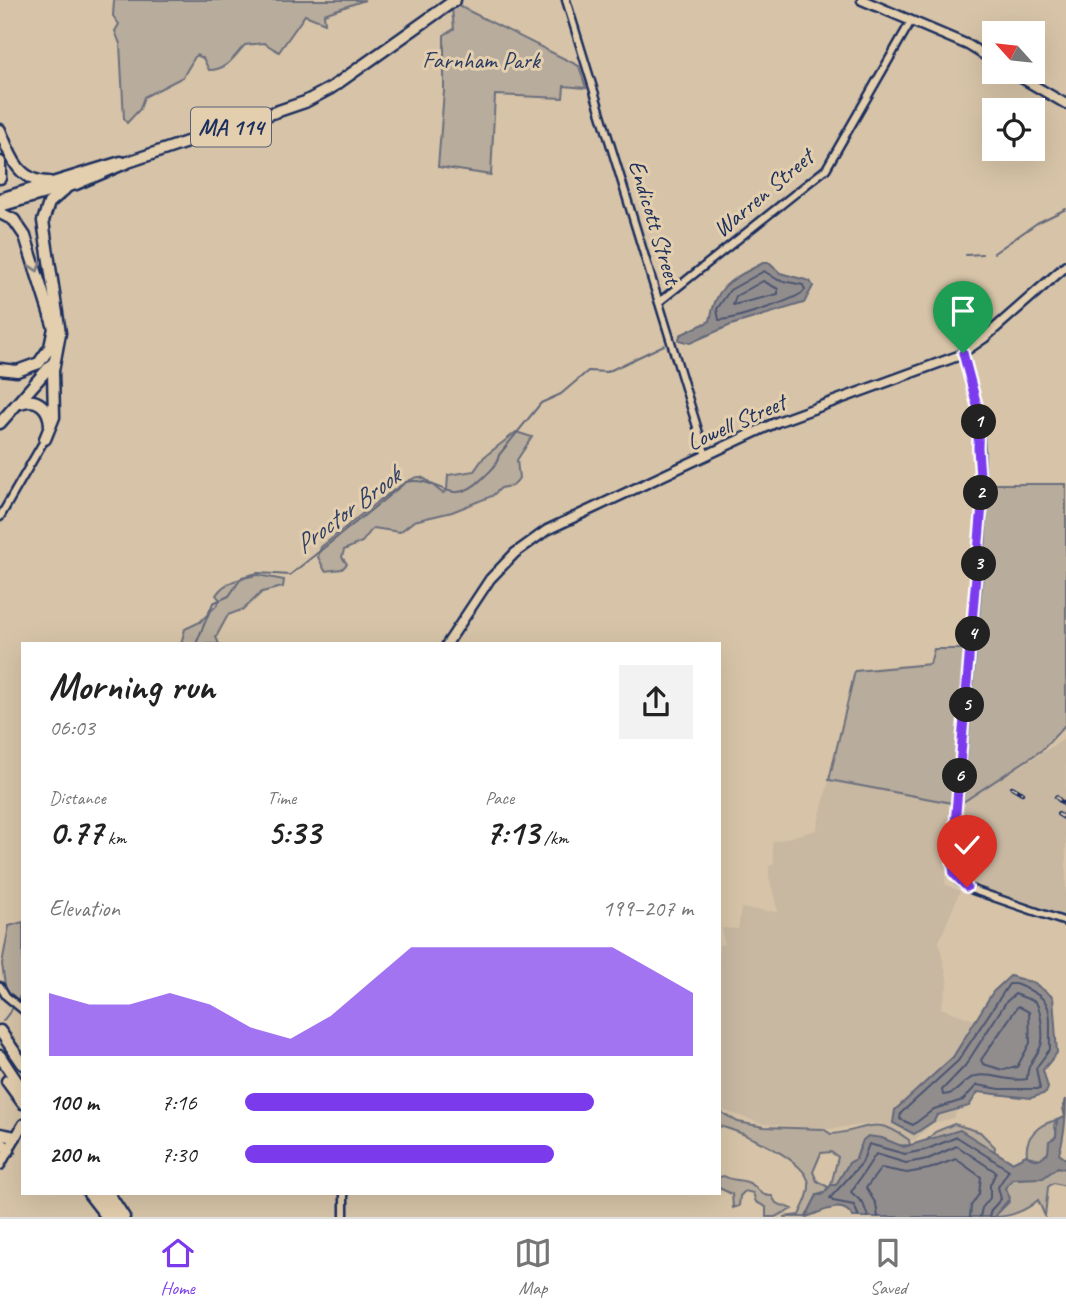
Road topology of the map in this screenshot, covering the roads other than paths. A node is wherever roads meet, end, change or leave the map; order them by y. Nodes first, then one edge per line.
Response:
1 (455, 0) edge
2 (566, 0) edge
3 (862, 0) edge
4 (882, 4) edge
5 (911, 21) junction
6 (982, 54) edge
7 (1032, 84) edge
8 (1066, 104) edge
9 (0, 130) edge
10 (0, 162) edge
11 (128, 162) junction
12 (0, 178) edge
13 (56, 182) junction
14 (76, 184) junction
15 (0, 199) edge
16 (0, 206) edge
17 (0, 213) edge
18 (1066, 267) edge
19 (659, 302) junction
20 (963, 353) junction
21 (55, 359) junction
22 (0, 369) edge
23 (15, 407) junction
24 (0, 423) edge
25 (45, 439) junction
26 (706, 456) junction
27 (0, 517) edge
28 (448, 642) edge
29 (1066, 922) edge
30 (0, 986) edge
31 (21, 1008) edge
32 (0, 1031) edge
33 (8, 1045) junction
34 (21, 1054) edge
35 (0, 1056) edge
36 (21, 1061) edge
37 (0, 1069) edge
38 (0, 1078) edge
39 (21, 1096) edge
40 (21, 1097) edge
41 (21, 1097) edge
42 (21, 1128) edge
43 (0, 1134) edge
44 (15, 1138) junction
45 (0, 1142) edge
46 (9, 1150) junction
47 (0, 1166) edge
48 (90, 1195) edge
49 (100, 1195) edge
50 (110, 1195) edge
51 (344, 1195) edge
52 (107, 1217) edge
53 (116, 1217) edge
54 (124, 1217) edge
55 (344, 1217) edge

1 - 11 highway, MA 114
2 - 19 street, Endicott Street
3 - 4 main road
4 - 5 main road
5 - 6 main road
5 - 19 street, Warren Street
7 - 8 main road
9 - 13 highway
10 - 12 highway
11 - 13 highway, MA 114
11 - 14 highway, MA 114
13 - 15 highway, MA 114
14 - 16 highway, MA 114
14 - 21 highway
17 -> 22 highway
18 - 20 main road, Lowell Street
19 - 26 street, Endicott Street
20 - 26 main road, Lowell Street
20 - 29 street
21 - 23 highway
21 - 25 highway
23 - 24 highway
23 - 25 highway
25 - 27 street
26 - 28 main road, Lowell Street
30 - 31 street
32 - 33 highway
33 - 34 highway
33 - 36 highway
35 - 39 highway
37 - 40 highway
38 - 41 highway
42 - 44 main road
43 - 44 highway
44 - 46 main road
45 - 46 highway
46 - 47 main road
48 - 52 highway
49 - 53 highway
50 - 54 highway
51 - 55 street

